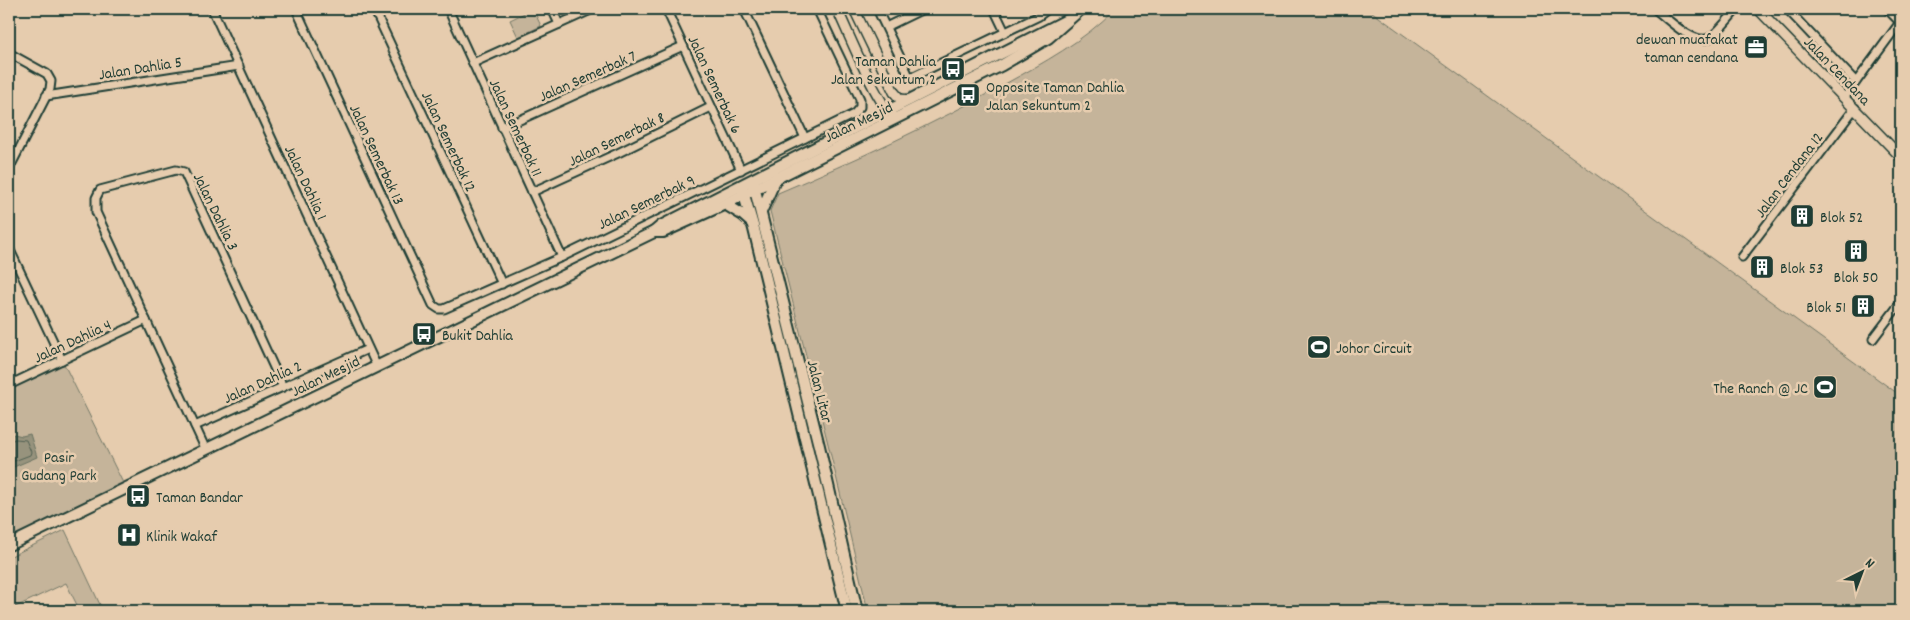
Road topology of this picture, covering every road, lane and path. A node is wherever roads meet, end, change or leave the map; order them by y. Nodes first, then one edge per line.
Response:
1 (212, 9) edge
2 (296, 9) edge
3 (374, 9) edge
4 (448, 9) edge
5 (552, 9) edge
6 (593, 9) edge
7 (666, 9) edge
8 (744, 9) edge
9 (817, 9) edge
10 (837, 9) edge
11 (854, 9) edge
12 (877, 9) edge
13 (923, 9) edge
14 (994, 9) edge
15 (1048, 9) edge
16 (1081, 9) edge
17 (1655, 9) edge
18 (1737, 9) edge
19 (1758, 9) edge
20 (1787, 9) edge
21 (1887, 9) edge
22 (1067, 20) junction
23 (1901, 21) edge
24 (559, 24) junction
25 (890, 25) dead end
26 (1005, 32) junction
27 (682, 46) junction
28 (9, 53) edge
29 (473, 63) junction
30 (239, 66) junction
31 (889, 81) junction
32 (1856, 82) junction
33 (875, 88) junction
34 (46, 96) junction
35 (1845, 97) junction
36 (910, 100) junction
37 (711, 107) junction
38 (1855, 108) junction
39 (887, 111) junction
40 (899, 117) junction
41 (502, 128) junction
42 (805, 138) junction
43 (1899, 155) edge
44 (9, 170) edge
45 (741, 170) junction
46 (753, 178) junction
47 (776, 178) junction
48 (755, 188) junction
49 (742, 189) junction
50 (532, 192) junction
51 (725, 204) junction
52 (761, 212) junction
53 (752, 222) junction
54 (654, 232) junction
55 (9, 248) edge
56 (562, 257) junction
57 (1742, 257) dead end
58 (502, 284) junction
59 (1901, 302) edge
60 (438, 308) joint
61 (146, 320) junction
62 (1873, 340) dead end
63 (368, 349) junction
64 (62, 360) junction
65 (376, 367) junction
66 (9, 385) edge
67 (283, 387) junction
68 (195, 426) junction
69 (206, 450) junction
70 (9, 545) edge
71 (847, 611) edge
72 (857, 611) edge

1 - 30 street, Jalan Dahlia 1
2 - 60 street, Jalan Semerbak 13
3 - 58 street, Jalan Semerbak 12
4 - 29 street, Jalan Semerbak 11
5 - 24 street
6 - 24 street
7 - 27 street, Jalan Semerbak 6
8 - 42 street
9 - 42 street, Jalan Semerbak 9
10 - 33 street
11 - 31 street
12 - 26 street
13 - 25 street
14 - 26 street
15 - 26 street
16 - 22 main road, Jalan Mesjid
17 - 18 street
19 - 35 street, Jalan Cendana
20 - 32 street
21 - 23 street
22 - 36 main road, Jalan Mesjid
22 - 40 main road, Jalan Mesjid
23 - 32 street
24 - 29 street
27 - 37 street, Jalan Semerbak 6
27 - 41 street, Jalan Semerbak 7
28 - 34 street
29 - 41 street, Jalan Semerbak 11
30 - 34 street, Jalan Dahlia 5
30 - 63 street, Jalan Dahlia 1
31 - 33 street
31 - 36 street
32 - 35 street
33 - 39 street
34 - 44 street
35 - 38 street, Jalan Cendana
36 - 39 main road, Jalan Mesjid
37 - 45 street, Jalan Semerbak 6
37 - 50 street, Jalan Semerbak 8
38 - 43 street, Jalan Cendana
38 - 57 street, Jalan Cendana 12
39 - 40 street
39 - 46 main road, Jalan Mesjid
40 - 47 main road, Jalan Mesjid
41 - 50 street, Jalan Semerbak 11
42 - 45 street, Jalan Semerbak 9
45 - 56 street, Jalan Semerbak 9
46 - 48 main road, Jalan Litar
46 - 49 main road, Jalan Mesjid
47 - 48 main road, Jalan Mesjid
47 - 52 main road
48 - 49 main road, Jalan Mesjid
48 - 52 main road, Jalan Litar
49 - 51 main road, Jalan Mesjid
49 - 53 main road, Jalan Litar
49 - 54 main road, Jalan Mesjid
50 - 56 street, Jalan Semerbak 11
51 - 53 main road
51 - 54 main road, Jalan Mesjid
52 - 72 main road, Jalan Litar
53 - 71 main road, Jalan Litar
54 - 65 main road, Jalan Mesjid
55 - 64 street
56 - 58 street, Jalan Semerbak 9
58 - 60 street, Jalan Semerbak 9
59 - 62 street
61 - 64 street, Jalan Dahlia 4
61 - 67 street, Jalan Dahlia 3
61 - 68 street
63 - 65 street, Jalan Dahlia 1
63 - 67 street, Jalan Dahlia 2
64 - 66 street, Jalan Dahlia 4
65 - 69 main road, Jalan Mesjid
67 - 68 street, Jalan Dahlia 2
68 - 69 street
69 - 70 main road, Jalan Mesjid

